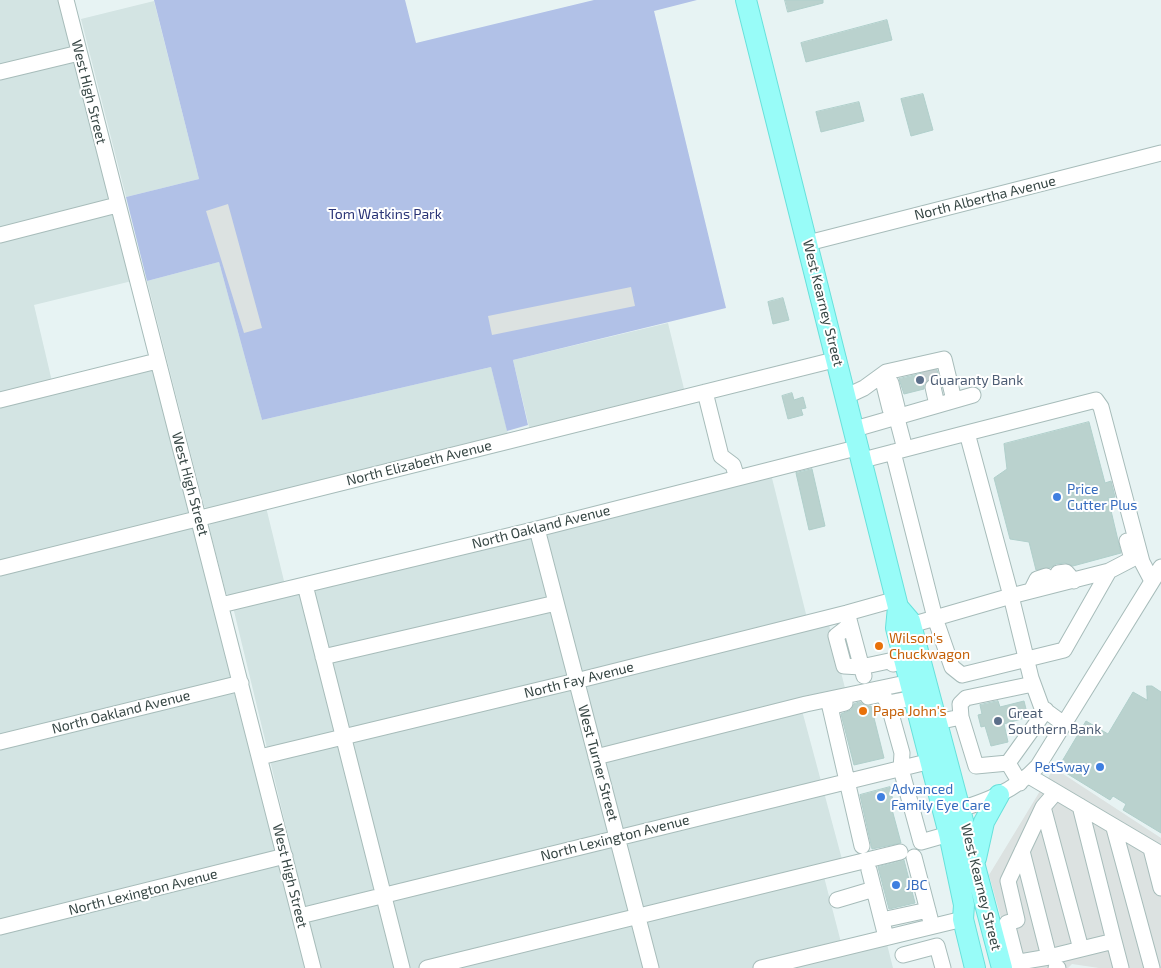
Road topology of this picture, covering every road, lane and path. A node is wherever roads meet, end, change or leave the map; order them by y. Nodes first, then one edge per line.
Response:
1 (66, 0) edge
2 (746, 0) edge
3 (79, 53) junction
4 (0, 72) edge
5 (1161, 153) edge
6 (117, 205) junction
7 (0, 235) edge
8 (808, 243) junction
9 (838, 359) junction
10 (157, 361) junction
11 (887, 376) junction
12 (933, 387) tunnel mouth
13 (705, 392) junction
14 (973, 395) dead end
15 (847, 396) junction
16 (0, 400) edge
17 (954, 400) junction
18 (937, 405) junction
19 (895, 414) junction
20 (967, 433) junction
21 (859, 445) junction
22 (899, 451) junction
23 (737, 478) junction
24 (1118, 507) dead end
25 (199, 518) junction
26 (537, 529) junction
27 (1161, 567) edge
28 (0, 568) edge
29 (1109, 571) junction
30 (1074, 581) junction
31 (1152, 581) junction
32 (305, 585) junction
33 (1031, 591) junction
34 (1012, 596) junction
35 (556, 603) junction
36 (897, 603) junction
37 (221, 605) junction
38 (935, 618) junction
39 (849, 619) junction
40 (911, 625) junction
41 (323, 657) junction
42 (1027, 661) junction
43 (898, 662) junction
44 (576, 680) junction
45 (241, 683) junction
46 (1033, 684) junction
47 (908, 691) junction
48 (888, 703) junction
49 (1046, 710) junction
50 (961, 717) junction
51 (937, 722) junction
52 (1064, 724) junction
53 (343, 737) junction
54 (0, 742) edge
55 (260, 756) junction
56 (596, 757) junction
57 (930, 761) junction
58 (1008, 763) junction
59 (901, 769) junction
60 (1025, 779) junction
61 (845, 781) junction
62 (1056, 792) junction
63 (999, 795) junction
64 (1080, 806) junction
65 (1043, 807) junction
66 (953, 812) junction
67 (1114, 828) junction
68 (949, 834) junction
69 (618, 838) junction
70 (862, 846) dead end
71 (1022, 851) junction
72 (1156, 852) edge
73 (285, 856) junction
74 (975, 865) junction
75 (869, 870) dead end
76 (1161, 888) edge
77 (874, 890) junction
78 (384, 896) junction
79 (837, 900) dead end
80 (928, 910) junction
81 (638, 915) junction
82 (300, 916) junction
83 (882, 920) junction
84 (932, 926) junction
85 (0, 927) edge
86 (965, 928) junction
87 (892, 936) junction
88 (1114, 941) junction
89 (1082, 949) junction
90 (905, 961) edge
91 (1035, 964) edge
92 (1007, 965) edge
93 (1055, 965) edge
94 (313, 968) edge
95 (402, 968) edge
96 (427, 968) edge
97 (651, 968) edge
98 (762, 968) edge
99 (943, 968) edge
100 (969, 968) edge
101 (975, 968) edge
102 (1121, 968) edge
103 (1152, 968) edge

1 - 3 street, West High Street
2 - 8 main road, West Kearney Street
3 - 4 street
3 - 6 street, West High Street
5 - 8 street, North Albertha Avenue
6 - 7 street
6 - 10 street, West High Street
8 - 9 main road, West Kearney Street
9 - 13 street, North Elizabeth Avenue
9 - 15 main road, West Kearney Street
10 - 16 street
10 - 25 street, West High Street
11 - 15 street
11 - 17 street
11 - 19 street
12 - 18 street
13 - 23 street
13 - 25 street, North Elizabeth Avenue
14 - 17 street
15 - 21 main road, West Kearney Street
17 - 18 street
18 - 19 street
19 - 21 street
19 - 22 street
20 - 22 street
20 - 31 street
20 - 34 street
21 - 22 street
21 - 23 street, North Oakland Avenue
21 - 36 main road, West Kearney Street
22 - 38 street
23 - 26 street, North Oakland Avenue
24 - 29 street
25 - 28 street, North Elizabeth Avenue
25 - 37 street, West High Street
26 - 32 street, North Oakland Avenue
26 - 35 street, West Turner Street
27 - 31 street
29 - 30 street
29 - 42 street
30 - 33 street
30 - 33 street
31 - 52 street
32 - 37 street, North Oakland Avenue
32 - 41 street
33 - 34 street
34 - 38 street
34 - 42 street
35 - 41 street
35 - 44 street, West Turner Street
36 - 39 street, North Fay Avenue
36 - 40 main road, West Kearney Street
36 - 43 main road, West Kearney Street
37 - 45 street, West High Street
38 - 40 street
38 - 42 street
39 - 43 street
39 - 44 street, North Fay Avenue
40 - 51 main road, West Kearney Street
41 - 53 street
42 - 46 street
43 - 47 main road, West Kearney Street
44 - 53 street, North Fay Avenue
44 - 56 street, West Turner Street
45 - 54 street, North Oakland Avenue
45 - 55 street, West High Street
46 - 49 street
46 - 50 street
47 - 48 street
47 - 56 street
47 - 57 main road, West Kearney Street
48 - 59 street
48 - 61 street
49 - 52 street
49 - 58 street
50 - 51 street
50 - 58 street
51 - 66 main road, West Kearney Street
52 - 60 street
53 - 55 street, North Fay Avenue
53 - 78 street
55 - 73 street, West High Street
56 - 69 street, West Turner Street
57 - 59 street, North Lexington Avenue
57 - 66 main road, West Kearney Street
58 - 60 street
59 - 61 street, North Lexington Avenue
59 - 68 street
60 - 62 street
60 - 63 street
61 - 69 street, North Lexington Avenue
61 - 70 street
62 - 64 street
62 - 65 street
63 - 66 street
63 - 74 main road
64 - 67 street
64 - 88 street
65 - 71 street
65 - 89 street
66 - 68 main road, West Kearney Street
66 - 74 main road, West Kearney Street
67 - 72 street
67 - 103 street
68 - 86 main road, West Kearney Street
69 - 78 street, North Lexington Avenue
69 - 81 street, West Turner Street
71 - 92 street
71 - 93 street
72 - 76 street
73 - 82 street, West High Street
73 - 85 street, North Lexington Avenue
74 - 92 main road, West Kearney Street
75 - 77 street
77 - 79 street
77 - 83 street
78 - 82 street, North Lexington Avenue
78 - 95 street
80 - 81 street
80 - 83 street
80 - 84 street
81 - 96 street
81 - 97 street, West Turner Street
82 - 94 street, West High Street
83 - 87 street
84 - 86 street
84 - 87 street
86 - 100 main road
86 - 101 main road, West Kearney Street
87 - 90 street
87 - 98 street
88 - 89 street
88 - 102 street
89 - 93 street
90 - 99 street
91 - 92 street
91 - 93 street

